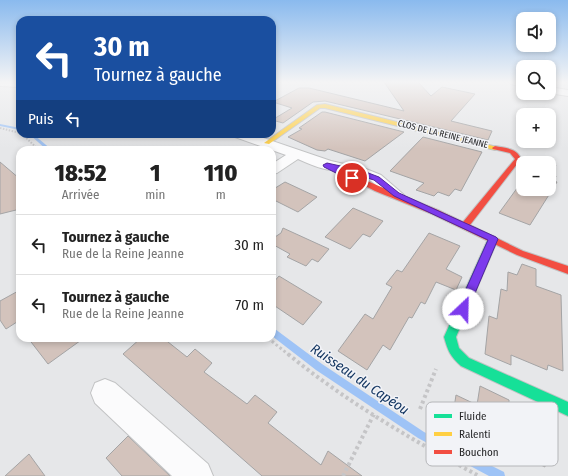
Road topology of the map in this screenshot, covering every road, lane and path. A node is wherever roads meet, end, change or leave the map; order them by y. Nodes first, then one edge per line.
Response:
1 (0, 128) edge
2 (16, 132) edge
3 (276, 137) edge
4 (26, 138) edge
5 (252, 138) edge
6 (274, 138) edge
7 (267, 143) junction
8 (35, 146) edge
9 (275, 146) edge
10 (276, 146) edge
11 (297, 154) junction
12 (276, 167) edge
13 (396, 195) joint
14 (465, 226) junction
15 (493, 239) junction
16 (568, 270) edge
17 (273, 342) edge
18 (454, 351) junction
19 (105, 393) dead end
20 (553, 402) edge
21 (558, 404) edge
22 (420, 409) dead end
23 (568, 409) edge
24 (374, 414) junction
25 (426, 448) edge
26 (460, 466) edge
27 (196, 476) edge
28 (343, 476) edge
29 (479, 476) edge

1 - 2 path
3 - 14 street, CLOS DE LA REINE JEANNE
4 - 8 path
5 - 7 street
6 - 7 street, CLOS DE LA REINE JEANNE
7 - 9 street
10 - 11 street
11 - 12 street
11 - 13 street
13 - 14 street
14 - 15 street
15 - 16 street
15 - 18 street
17 - 24 path
18 - 20 street
18 - 22 path
19 - 27 street
21 - 23 street
24 - 25 path
24 - 28 path
26 - 29 path

